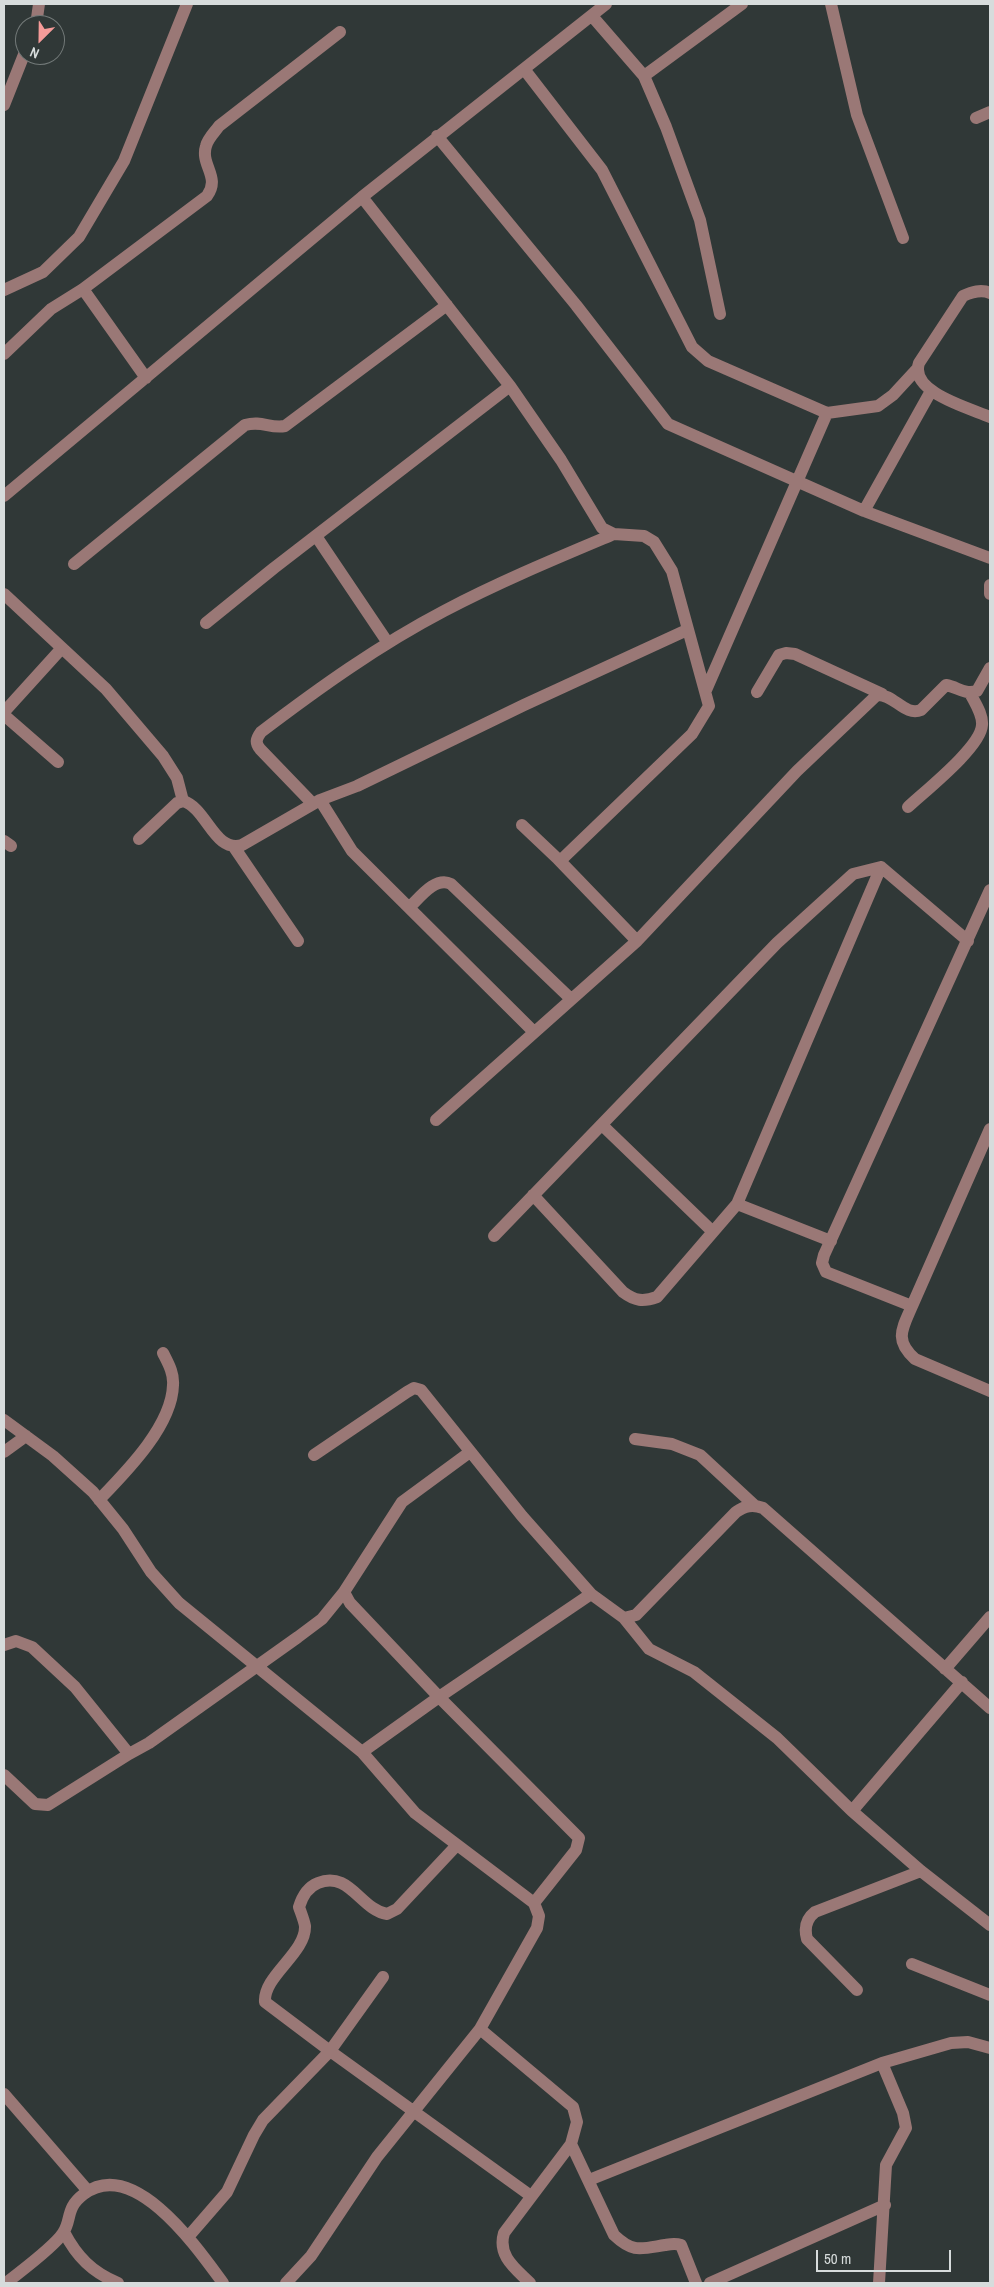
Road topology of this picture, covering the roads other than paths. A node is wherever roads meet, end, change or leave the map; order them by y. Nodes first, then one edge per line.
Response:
1 (187, 4) edge
2 (606, 4) edge
3 (742, 4) edge
4 (831, 4) edge
5 (592, 16) junction
6 (340, 32) dead end
7 (20, 65) edge
8 (524, 68) junction
9 (644, 76) junction
10 (4, 104) edge
11 (990, 112) edge
12 (976, 118) dead end
13 (438, 136) junction
14 (362, 197) junction
15 (903, 238) dead end
16 (83, 289) junction
17 (4, 290) edge
18 (990, 293) edge
19 (447, 305) junction
20 (720, 314) dead end
21 (4, 354) edge
22 (916, 369) junction
23 (146, 378) junction
24 (510, 386) junction
25 (931, 392) junction
26 (827, 413) junction
27 (990, 417) edge
28 (798, 480) junction
29 (4, 496) edge
30 (864, 511) junction
31 (614, 534) junction
32 (316, 536) junction
33 (990, 558) edge
34 (74, 564) dead end
35 (990, 585) edge
36 (4, 594) edge
37 (990, 594) edge
38 (206, 623) dead end
39 (687, 630) junction
40 (388, 643) junction
41 (62, 648) junction
42 (990, 668) edge
43 (706, 690) junction
44 (757, 692) dead end
45 (970, 693) junction
46 (882, 694) junction
47 (4, 714) edge
48 (58, 762) dead end
49 (183, 801) junction
50 (316, 802) junction
51 (908, 808) dead end
52 (522, 825) dead end
53 (139, 839) dead end
54 (234, 847) junction
55 (558, 859) junction
56 (881, 867) junction
57 (990, 890) edge
58 (410, 907) junction
59 (298, 941) dead end
60 (637, 941) junction
61 (968, 941) junction
62 (572, 999) junction
63 (533, 1031) junction
64 (436, 1120) dead end
65 (602, 1125) junction
66 (990, 1130) edge
67 (533, 1195) junction
68 (737, 1204) junction
69 (714, 1232) junction
70 (494, 1236) dead end
71 (831, 1241) junction
72 (912, 1306) junction
73 (163, 1353) dead end
74 (990, 1391) edge
75 (4, 1420) edge
76 (26, 1436) junction
77 (635, 1438) dead end
78 (4, 1452) edge
79 (470, 1452) junction
80 (314, 1455) dead end
81 (99, 1500) junction
82 (754, 1505) junction
83 (344, 1592) junction
84 (591, 1594) junction
85 (990, 1617) edge
86 (624, 1618) junction
87 (4, 1645) edge
88 (257, 1667) junction
89 (945, 1669) junction
90 (962, 1682) junction
91 (438, 1697) junction
92 (990, 1708) edge
93 (362, 1752) junction
94 (129, 1754) junction
95 (4, 1775) edge
96 (852, 1811) junction
97 (457, 1845) junction
98 (921, 1871) junction
99 (534, 1904) junction
100 (990, 1926) edge
101 (912, 1964) dead end
102 (383, 1977) dead end
103 (857, 1990) dead end
104 (990, 1995) edge
105 (480, 2029) junction
106 (990, 2048) edge
107 (330, 2051) junction
108 (882, 2063) junction
109 (4, 2094) edge
110 (414, 2111) junction
111 (571, 2144) junction
112 (589, 2180) junction
113 (88, 2191) junction
114 (531, 2196) junction
115 (885, 2205) junction
116 (64, 2232) junction
117 (188, 2237) junction
118 (6, 2283) edge
119 (118, 2283) edge
120 (223, 2283) edge
121 (286, 2283) edge
122 (530, 2283) edge
123 (696, 2283) edge
124 (710, 2283) edge
125 (879, 2283) edge

1 - 17 street
2 - 5 street
3 - 9 street
4 - 15 street
5 - 8 street
5 - 9 street
6 - 16 street
7 - 10 street
8 - 13 street
8 - 26 street
9 - 20 street
11 - 12 street
13 - 14 street
13 - 28 street
14 - 19 street
14 - 23 street
16 - 21 street
16 - 23 street
18 - 22 street
19 - 24 street
19 - 34 street
22 - 25 street
22 - 26 street
23 - 29 street
24 - 31 street
24 - 32 street
25 - 27 street
25 - 30 street
26 - 28 street
28 - 30 street
28 - 43 street
30 - 33 street
31 - 39 street
31 - 40 street
32 - 38 street
32 - 40 street
35 - 37 street
36 - 41 street
39 - 43 street
39 - 50 street
40 - 50 street
41 - 47 street
41 - 49 street
42 - 45 street
43 - 55 street
44 - 46 street
45 - 46 street
45 - 51 street
46 - 60 street
47 - 48 street
49 - 53 street
49 - 54 street
50 - 54 street
50 - 58 street
52 - 55 street
54 - 59 street
55 - 60 street
56 - 61 street
56 - 65 street
56 - 68 street
57 - 61 street
58 - 62 street
58 - 63 street
60 - 62 street
61 - 71 street
62 - 63 street
63 - 64 street
65 - 67 street
65 - 69 street
66 - 72 street
67 - 69 street
67 - 70 street
68 - 69 street
68 - 71 street
71 - 72 street
72 - 74 street
73 - 81 street
75 - 76 street
76 - 78 street
76 - 81 street
77 - 82 street
79 - 80 street
79 - 83 street
79 - 84 street
81 - 88 street
82 - 86 street
82 - 89 street
83 - 88 street
83 - 91 street
84 - 86 street
84 - 91 street
85 - 89 street
86 - 96 street
87 - 94 street
88 - 93 street
88 - 94 street
89 - 90 street
90 - 92 street
90 - 96 street
91 - 93 street
91 - 99 street
93 - 97 street
94 - 95 street
96 - 98 street
97 - 99 street
97 - 107 street
98 - 100 street
98 - 103 street
99 - 105 street
101 - 104 street
102 - 107 street
105 - 110 street
105 - 111 street
106 - 108 street
107 - 110 street
107 - 117 street
108 - 112 street
108 - 115 street
109 - 113 street
110 - 114 street
110 - 121 street
111 - 112 street
111 - 114 street
112 - 123 street
113 - 116 street
113 - 117 street
114 - 122 street
115 - 124 street
115 - 125 street
116 - 118 street
116 - 119 street
117 - 120 street

